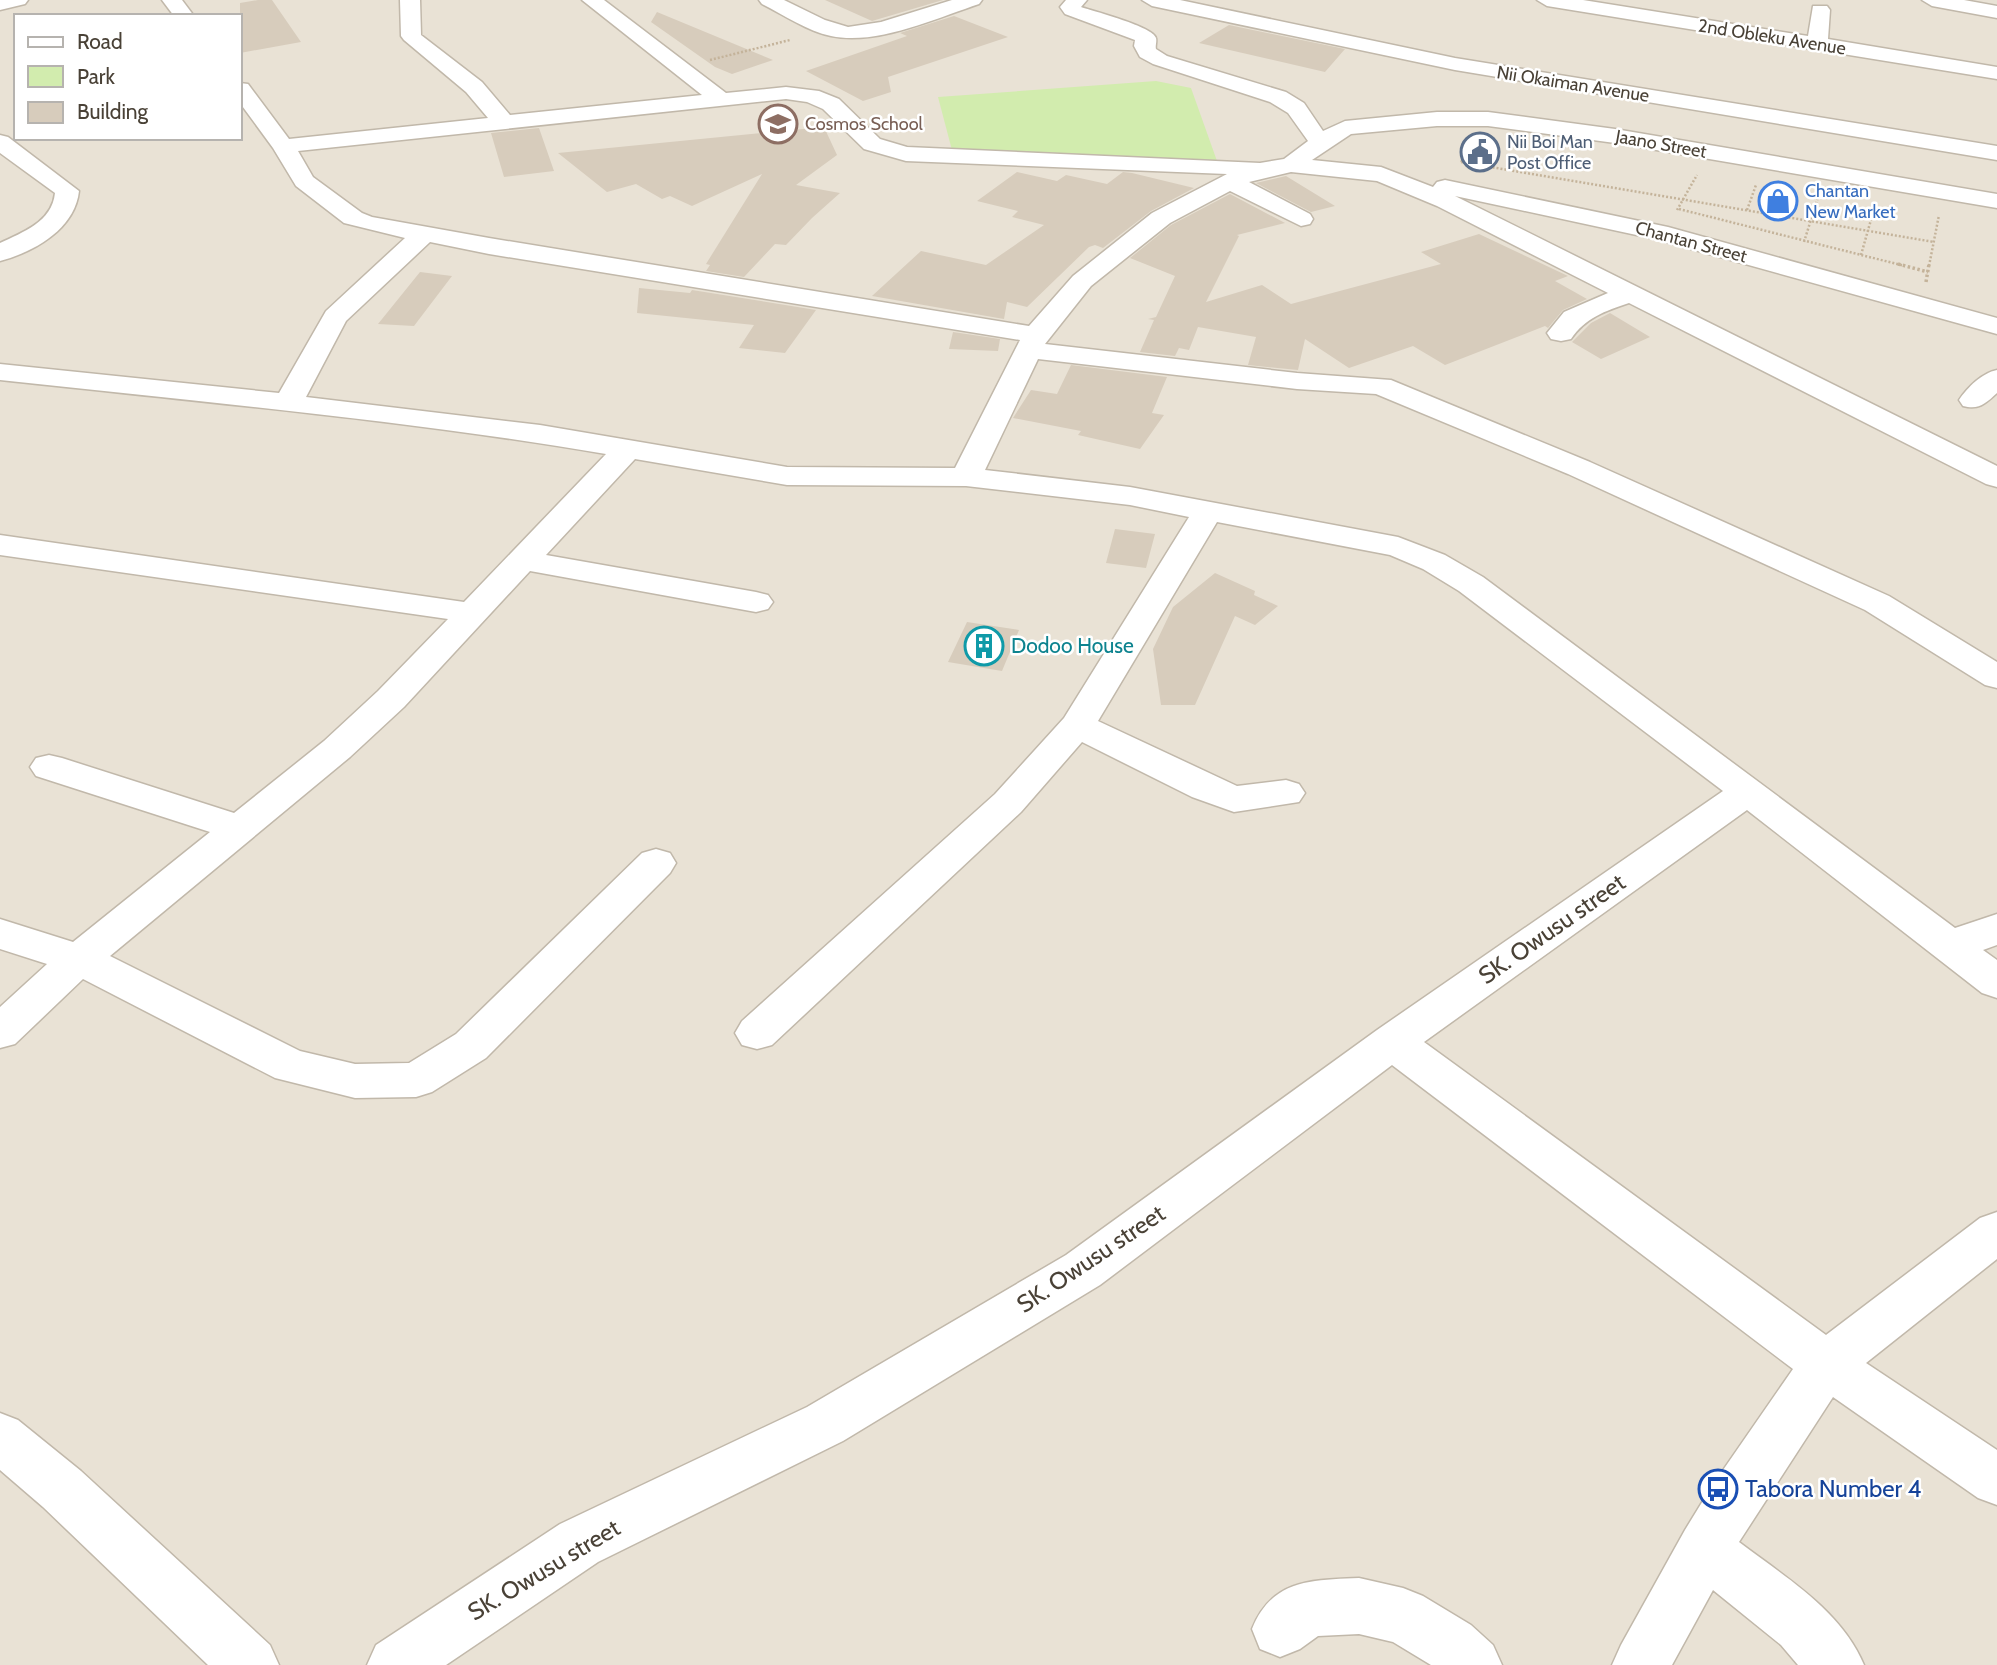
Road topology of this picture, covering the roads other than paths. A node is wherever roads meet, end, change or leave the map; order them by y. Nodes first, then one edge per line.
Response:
1 (18, 0) edge
2 (410, 0) edge
3 (592, 0) edge
4 (769, 0) edge
5 (972, 0) edge
6 (1077, 0) edge
7 (1152, 0) edge
8 (1547, 0) edge
9 (1932, 0) edge
10 (0, 4) edge
11 (1820, 10) dead end
12 (1997, 12) edge
13 (1817, 44) junction
14 (1997, 73) edge
15 (1745, 90) dead end
16 (242, 92) edge
17 (722, 100) junction
18 (1734, 111) junction
19 (504, 123) junction
20 (0, 142) edge
21 (1320, 143) junction
22 (283, 146) junction
23 (1997, 153) edge
24 (1281, 167) junction
25 (1381, 174) junction
26 (1230, 181) junction
27 (1997, 201) edge
28 (1301, 219) dead end
29 (425, 234) junction
30 (0, 253) edge
31 (1630, 294) junction
32 (1997, 327) edge
33 (1561, 333) dead end
34 (1032, 343) junction
35 (0, 372) edge
36 (1997, 378) edge
37 (1973, 400) dead end
38 (288, 402) junction
39 (629, 448) junction
40 (965, 477) junction
41 (1997, 478) edge
42 (1209, 510) junction
43 (0, 545) edge
44 (521, 560) junction
45 (756, 602) dead end
46 (473, 613) junction
47 (1997, 677) edge
48 (1077, 725) junction
49 (49, 767) dead end
50 (1748, 791) junction
51 (1286, 793) dead end
52 (239, 828) junction
53 (656, 863) dead end
54 (1997, 929) edge
55 (0, 934) edge
56 (1950, 947) junction
57 (79, 959) junction
58 (1997, 982) edge
59 (0, 1032) edge
60 (757, 1033) dead end
61 (1391, 1042) junction
62 (1997, 1232) edge
63 (1826, 1364) junction
64 (0, 1437) edge
65 (1997, 1480) edge
66 (1704, 1549) junction
67 (1280, 1629) dead end
68 (250, 1665) edge
69 (396, 1665) edge
70 (1473, 1665) edge
71 (1641, 1665) edge
72 (1835, 1665) edge

1 - 10 street
2 - 19 street
3 - 17 street
4 - 5 street
6 - 21 street
7 - 18 street, Nii Okaiman Avenue
8 - 13 street, 2nd Obleku Avenue
9 - 12 street
11 - 13 street
13 - 14 street, 2nd Obleku Avenue
15 - 18 street
16 - 22 street
17 - 19 street
17 - 24 street
18 - 23 street, Nii Okaiman Avenue
19 - 22 street
20 - 30 street
21 - 24 street, Jaano Street
21 - 27 street, Jaano Street
22 - 29 street
24 - 25 street
24 - 26 street
25 - 31 street
25 - 32 street, Chantan Street
26 - 28 street
26 - 34 street
29 - 34 street
29 - 38 street
31 - 33 street
31 - 41 street
34 - 40 street
34 - 47 street
35 - 38 street
36 - 37 street
38 - 39 street
39 - 40 street
39 - 44 street
40 - 42 street
42 - 48 street
42 - 50 street
43 - 46 street
44 - 45 street
44 - 46 street
46 - 52 street
48 - 51 street
48 - 60 street
49 - 52 street
50 - 56 street
50 - 61 street, SK. Owusu street
52 - 57 street
53 - 57 street
54 - 56 street
55 - 57 street
56 - 58 street
57 - 59 street
61 - 63 street
61 - 69 street, SK. Owusu street
62 - 63 street
63 - 65 street
63 - 66 street
64 - 68 street
66 - 71 street
66 - 72 street
67 - 70 street

